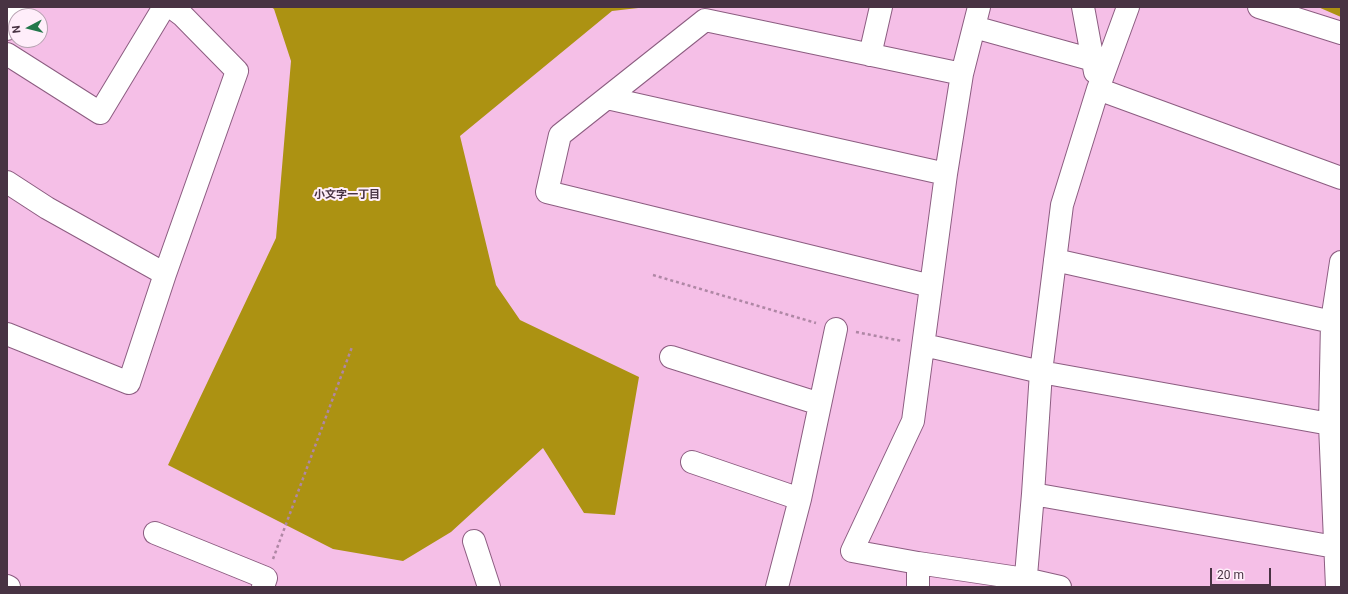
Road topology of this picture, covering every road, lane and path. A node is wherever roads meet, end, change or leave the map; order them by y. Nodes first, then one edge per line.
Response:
1 (17, 7) edge
2 (164, 7) edge
3 (171, 7) edge
4 (881, 7) edge
5 (1083, 7) edge
6 (1128, 7) edge
7 (1259, 7) edge
8 (976, 17) edge
9 (7, 29) edge
10 (1341, 34) edge
11 (7, 54) edge
12 (870, 55) junction
13 (1093, 60) junction
14 (962, 74) junction
15 (1098, 89) junction
16 (607, 98) junction
17 (946, 174) junction
18 (1341, 178) edge
19 (7, 182) edge
20 (1055, 260) junction
21 (1341, 262) edge
22 (165, 274) junction
23 (653, 275) dead end
24 (931, 286) junction
25 (1336, 322) edge
26 (836, 329) junction
27 (7, 334) edge
28 (924, 345) junction
29 (352, 347) dead end
30 (671, 357) dead end
31 (1041, 372) junction
32 (820, 404) junction
33 (1336, 425) edge
34 (692, 462) dead end
35 (1033, 494) junction
36 (800, 499) junction
37 (155, 533) dead end
38 (474, 541) dead end
39 (1335, 547) junction
40 (918, 563) junction
41 (264, 583) edge
42 (1025, 583) edge
43 (489, 587) edge
44 (777, 587) edge
45 (918, 587) edge
46 (1060, 587) edge
47 (1337, 587) edge

1 - 9 street
2 - 11 street
3 - 22 street
4 - 12 street
5 - 13 street
6 - 15 street
7 - 10 street
8 - 13 street
8 - 14 street
12 - 14 street
12 - 16 street
13 - 15 street
14 - 17 street
15 - 18 street
15 - 20 street
16 - 17 street
16 - 24 street
17 - 24 street
19 - 22 street
20 - 25 street
20 - 31 street
21 - 25 street
22 - 27 street
23 - 26 path
24 - 28 street
25 - 33 street
26 - 28 path
26 - 32 street
28 - 31 street
28 - 40 street
29 - 41 path
30 - 32 street
31 - 33 street
31 - 35 street
32 - 36 street
33 - 39 street
34 - 36 street
35 - 39 street
35 - 42 street
36 - 44 street
37 - 41 street
38 - 43 street
39 - 47 street
40 - 42 street
40 - 45 street
42 - 46 street

